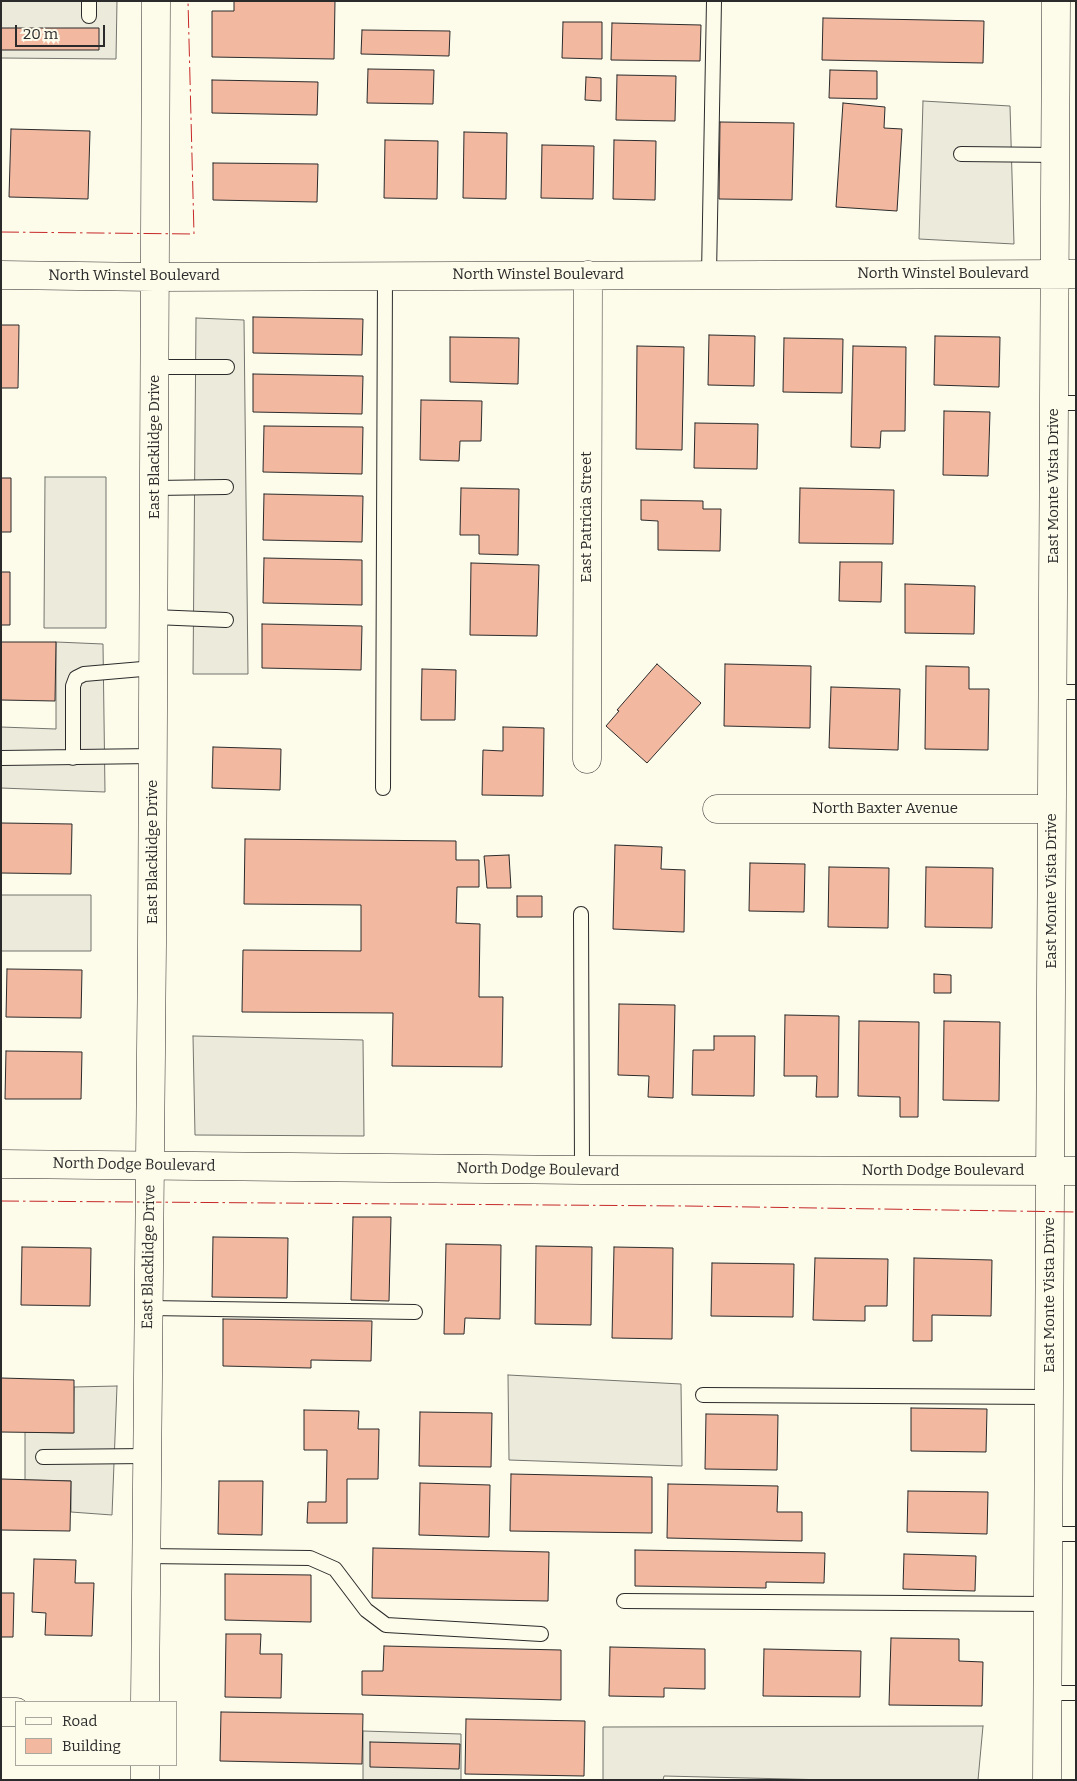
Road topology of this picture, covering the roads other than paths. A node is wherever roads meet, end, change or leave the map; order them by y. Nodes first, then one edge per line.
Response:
1 (89, 1) edge
2 (156, 1) edge
3 (714, 1) edge
4 (1056, 1) edge
5 (89, 16) dead end
6 (961, 154) dead end
7 (1056, 155) junction
8 (709, 274) junction
9 (1065, 274) edge
10 (1, 275) edge
11 (588, 275) junction
12 (385, 276) junction
13 (155, 277) junction
14 (155, 367) junction
15 (226, 367) dead end
16 (1065, 403) edge
17 (226, 487) dead end
18 (155, 488) junction
19 (154, 617) junction
20 (226, 620) dead end
21 (154, 668) junction
22 (1064, 692) edge
23 (153, 756) junction
24 (1, 758) edge
25 (73, 758) junction
26 (587, 760) dead end
27 (383, 788) dead end
28 (717, 809) dead end
29 (1052, 809) junction
30 (581, 914) dead end
31 (1, 1164) edge
32 (150, 1165) junction
33 (582, 1170) junction
34 (1063, 1171) edge
35 (149, 1308) junction
36 (414, 1312) dead end
37 (703, 1395) dead end
38 (1050, 1397) junction
39 (147, 1456) junction
40 (43, 1457) dead end
41 (1049, 1534) junction
42 (1076, 1534) edge
43 (146, 1556) junction
44 (624, 1601) dead end
45 (1048, 1604) junction
46 (541, 1634) dead end
47 (1048, 1693) junction
48 (1076, 1693) edge
49 (145, 1701) edge
50 (1, 1712) edge
51 (15, 1712) edge
52 (145, 1766) edge
53 (145, 1780) edge
54 (1047, 1780) edge

1 - 5 lane
2 - 13 street, East Blacklidge Drive
3 - 8 lane
4 - 7 street, East Monte Vista Drive
6 - 7 lane
7 - 9 street, East Monte Vista Drive
8 - 9 street, North Winstel Boulevard
8 - 11 street, North Winstel Boulevard
9 - 16 street, East Monte Vista Drive
10 - 13 street, North Winstel Boulevard
11 - 12 street, North Winstel Boulevard
11 - 26 street, East Patricia Street
12 - 13 street, North Winstel Boulevard
12 - 27 lane
13 - 14 street, East Blacklidge Drive
14 - 15 lane
14 - 18 street, East Blacklidge Drive
16 - 22 street, East Monte Vista Drive
17 - 18 lane
18 - 19 street, East Blacklidge Drive
19 - 20 lane
19 - 21 street, East Blacklidge Drive
21 - 23 street, East Blacklidge Drive
21 - 25 lane
22 - 29 street, East Monte Vista Drive
23 - 25 lane
23 - 32 street, East Blacklidge Drive
24 - 25 lane
28 - 29 street, North Baxter Avenue
29 - 34 street, East Monte Vista Drive
30 - 33 lane
31 - 32 street, North Dodge Boulevard
32 - 33 street, North Dodge Boulevard
32 - 35 street, East Blacklidge Drive
33 - 34 street, North Dodge Boulevard
34 - 38 street, East Monte Vista Drive
35 - 36 lane
35 - 39 street, East Blacklidge Drive
37 - 38 lane
38 - 41 street, East Monte Vista Drive
39 - 40 lane
39 - 43 street, East Blacklidge Drive
41 - 42 lane
41 - 45 street, East Monte Vista Drive
43 - 46 lane
43 - 49 street, East Blacklidge Drive
44 - 45 lane
45 - 47 street, East Monte Vista Drive
47 - 48 lane
47 - 54 street, East Monte Vista Drive
50 - 51 street
52 - 53 street

